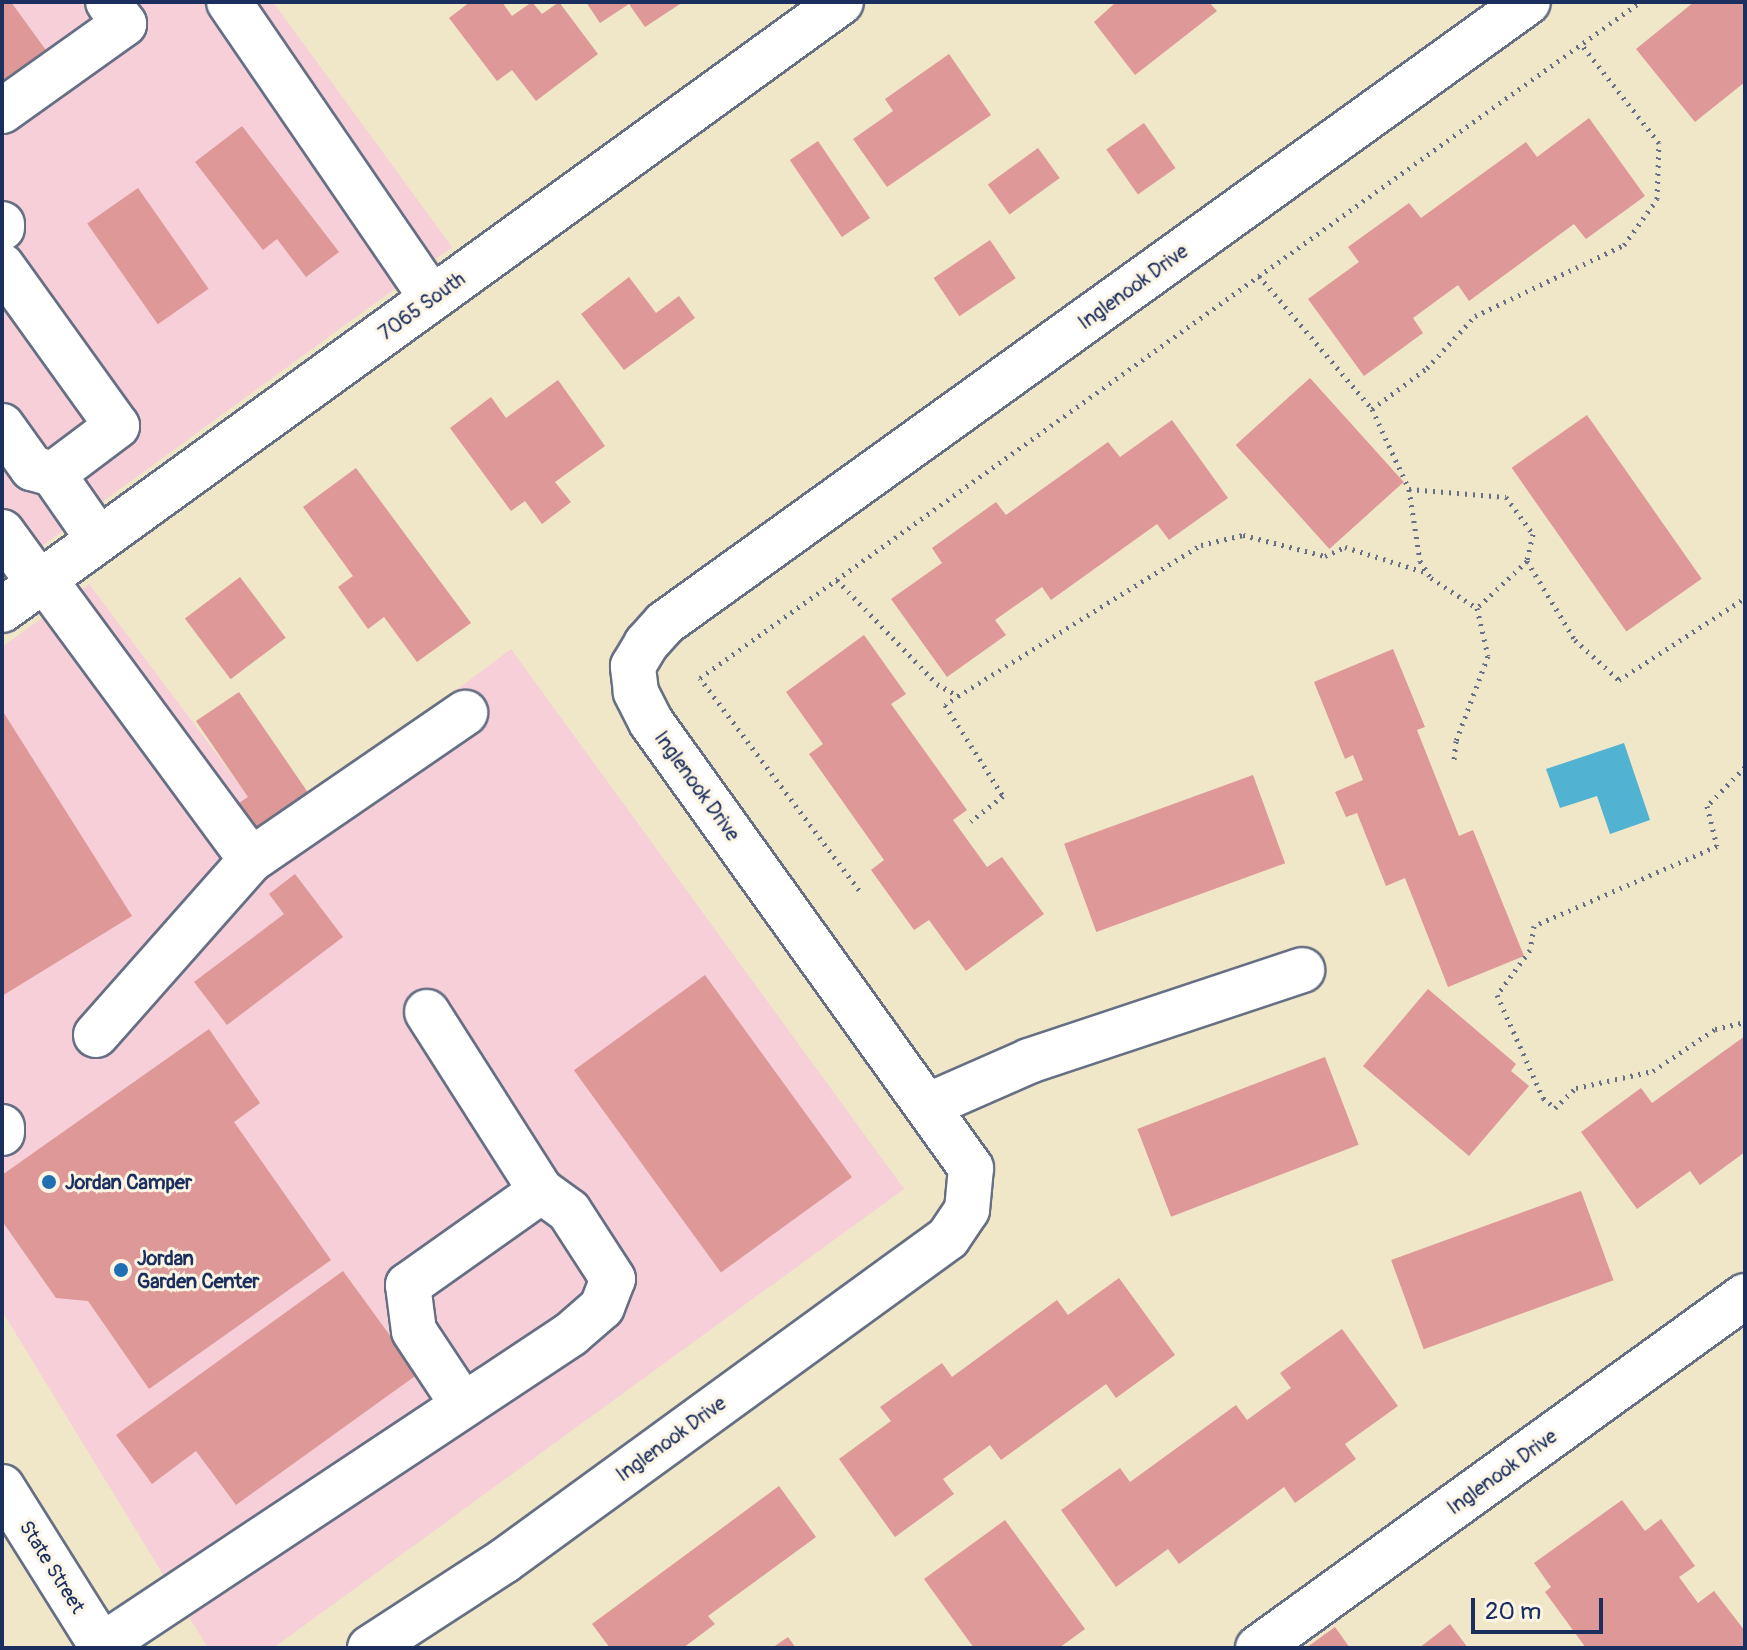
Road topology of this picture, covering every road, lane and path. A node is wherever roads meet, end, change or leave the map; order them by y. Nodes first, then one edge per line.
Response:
1 (108, 2) edge
2 (229, 2) edge
3 (841, 2) edge
4 (1528, 2) edge
5 (1640, 2) edge
6 (1581, 44) junction
7 (2, 111) edge
8 (2, 266) edge
9 (1259, 276) junction
10 (432, 298) junction
11 (1372, 409) junction
12 (2, 426) edge
13 (53, 474) junction
14 (1409, 489) junction
15 (2, 532) edge
16 (99, 540) junction
17 (1527, 561) junction
18 (1428, 573) junction
19 (837, 580) junction
20 (42, 581) junction
21 (1745, 598) edge
22 (1477, 608) junction
23 (2, 610) edge
24 (959, 695) junction
25 (465, 713) dead end
26 (1454, 761) dead end
27 (1745, 767) edge
28 (971, 821) dead end
29 (251, 860) junction
30 (859, 890) dead end
31 (1302, 970) dead end
32 (427, 1012) dead end
33 (1745, 1022) edge
34 (96, 1035) dead end
35 (929, 1105) junction
36 (541, 1191) junction
37 (1745, 1296) edge
38 (463, 1405) junction
39 (7, 1505) edge
40 (102, 1647) edge
41 (370, 1648) edge
42 (1258, 1648) edge

1 - 7 street
2 - 10 street
3 - 10 street, 7065 South
4 - 35 street, Inglenook Drive
5 - 6 path
6 - 9 path
6 - 11 path
8 - 13 street
9 - 11 path
9 - 19 path
10 - 16 street, 7065 South
11 - 14 path
12 - 13 street
13 - 16 street
14 - 17 path
14 - 18 path
15 - 20 street
16 - 20 street, 7065 South
17 - 21 path
17 - 22 path
18 - 22 path
18 - 24 path
19 - 24 path
19 - 30 path
20 - 23 street, 7065 South
20 - 29 street
22 - 26 path
24 - 28 path
25 - 29 street
27 - 33 path
29 - 34 street
31 - 35 street
32 - 36 street
35 - 41 street, Inglenook Drive
36 - 38 street
36 - 38 street
37 - 42 street, Inglenook Drive
38 - 40 street
39 - 40 street, State Street

